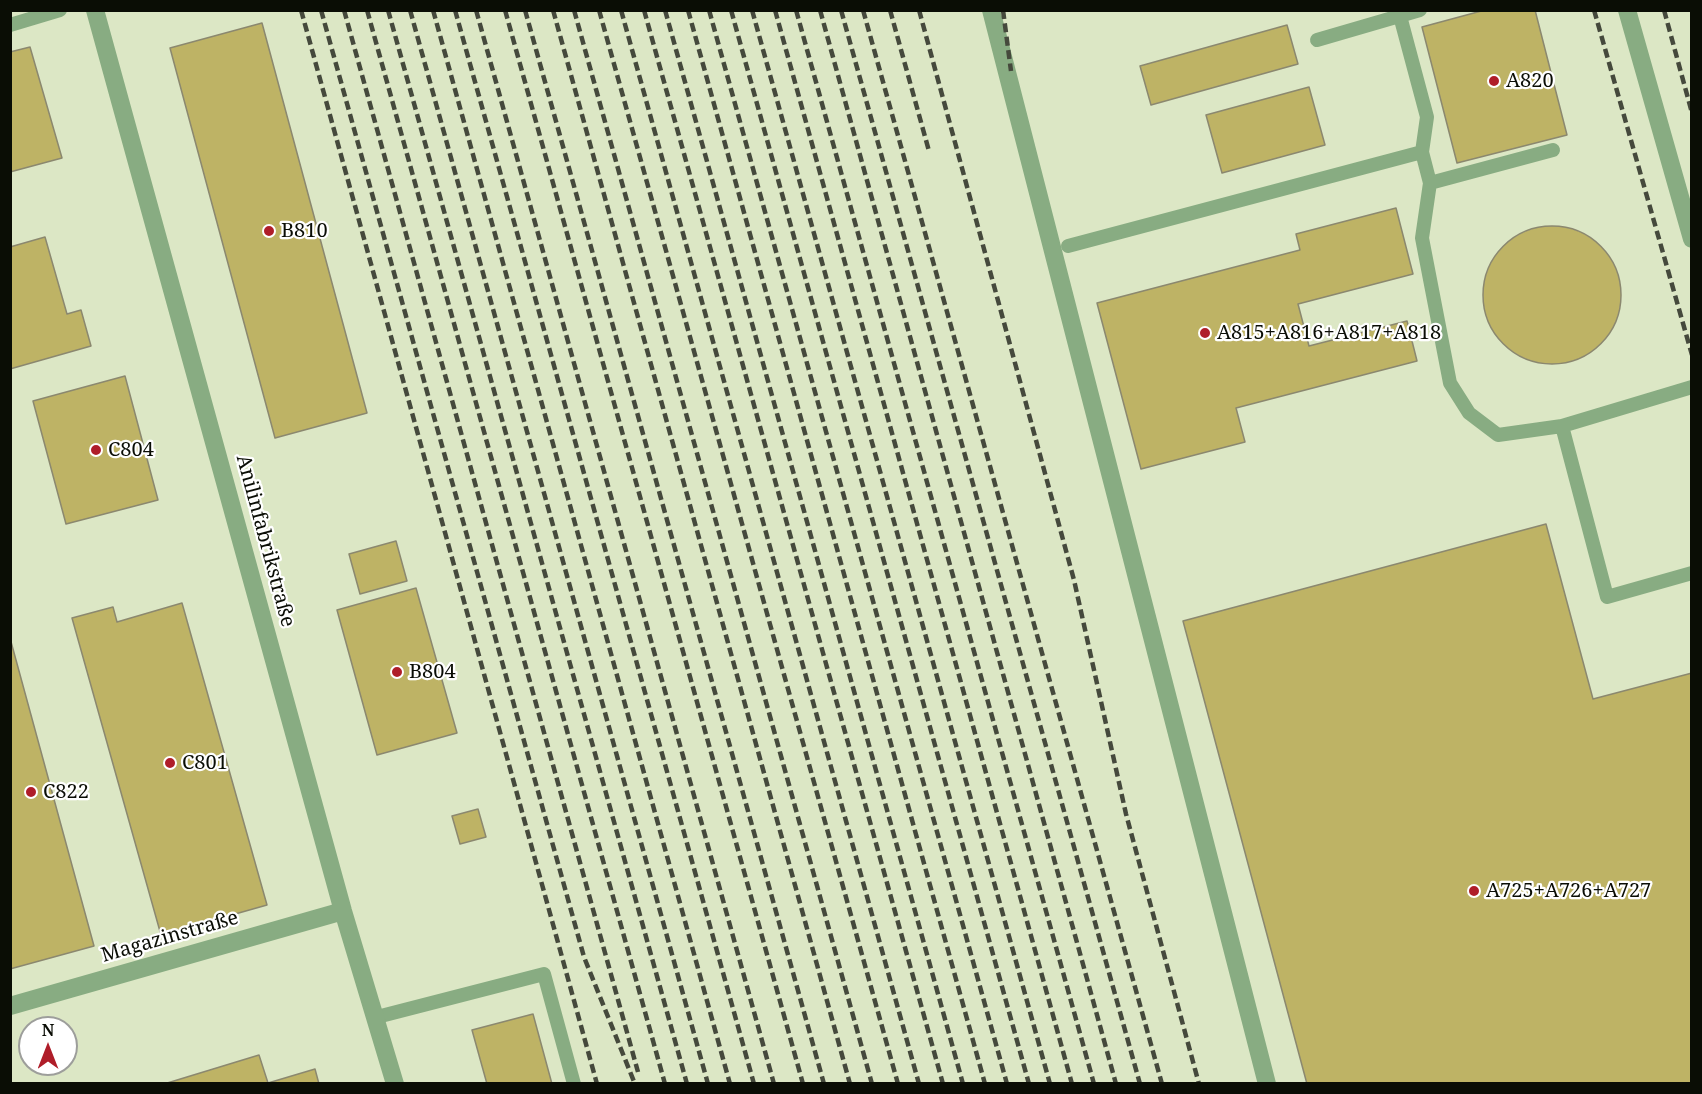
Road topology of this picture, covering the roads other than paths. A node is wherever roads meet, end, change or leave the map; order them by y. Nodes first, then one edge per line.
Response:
1 (60, 10) edge
2 (95, 10) edge
3 (991, 10) edge
4 (1420, 10) edge
5 (1627, 10) edge
6 (1400, 16) junction
7 (10, 25) edge
8 (1317, 40) dead end
9 (1553, 150) dead end
10 (1422, 152) junction
11 (1430, 183) junction
12 (1692, 239) edge
13 (1068, 246) dead end
14 (1692, 387) edge
15 (1562, 426) junction
16 (1692, 573) edge
17 (342, 911) junction
18 (10, 1006) edge
19 (376, 1017) junction
20 (395, 1083) edge
21 (574, 1083) edge
22 (1267, 1083) edge

1 - 7 lane
2 - 17 street, Anilinfabrikstraße
3 - 22 street
4 - 6 lane
5 - 12 street
6 - 8 lane
6 - 10 lane
9 - 11 lane
10 - 11 lane
10 - 13 lane
11 - 15 lane
14 - 15 lane
15 - 16 lane
17 - 18 street, Magazinstraße
17 - 19 street, Anilinfabrikstraße
19 - 20 street, Anilinfabrikstraße
19 - 21 lane

